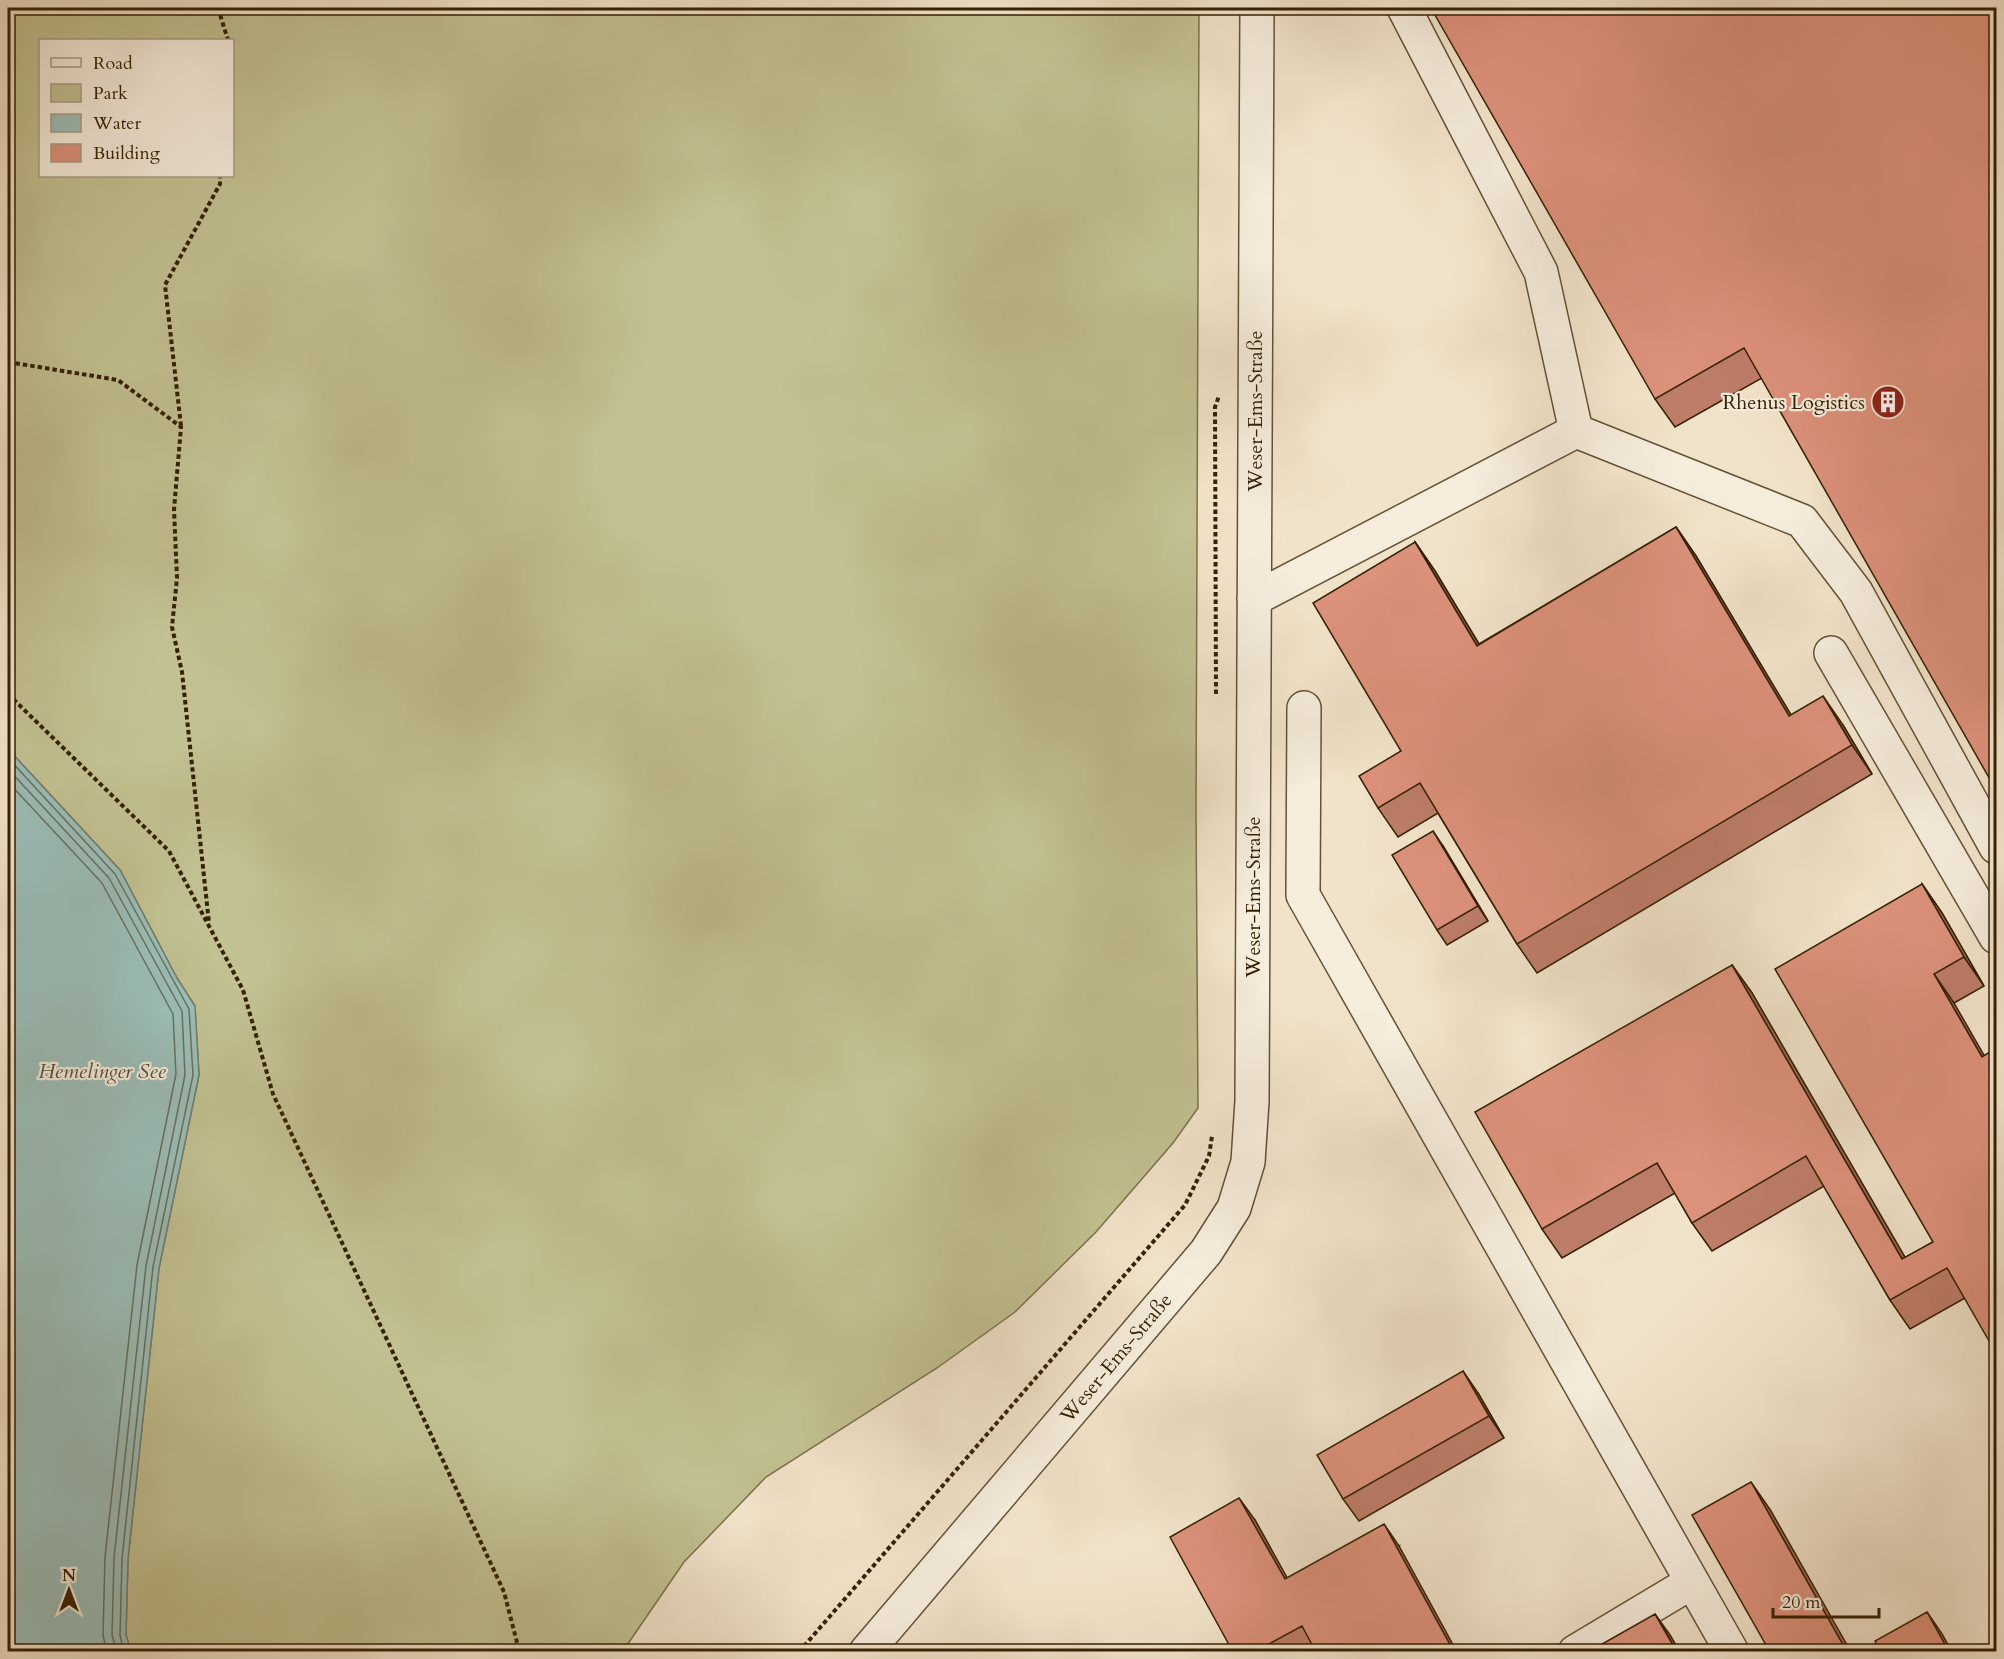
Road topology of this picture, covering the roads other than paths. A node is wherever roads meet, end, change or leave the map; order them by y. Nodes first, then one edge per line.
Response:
1 (1257, 8) edge
2 (1404, 8) edge
3 (1576, 431) junction
4 (1254, 599) junction
5 (1831, 654) dead end
6 (1304, 708) dead end
7 (1996, 847) edge
8 (1996, 937) edge
9 (1692, 1582) junction
10 (866, 1652) edge
11 (1575, 1652) edge
12 (1732, 1652) edge

1 - 4 street, Weser-Ems-Straße
2 - 3 street
3 - 4 street
3 - 7 street
4 - 10 street, Weser-Ems-Straße
5 - 8 street
6 - 9 street
9 - 11 street
9 - 12 street

